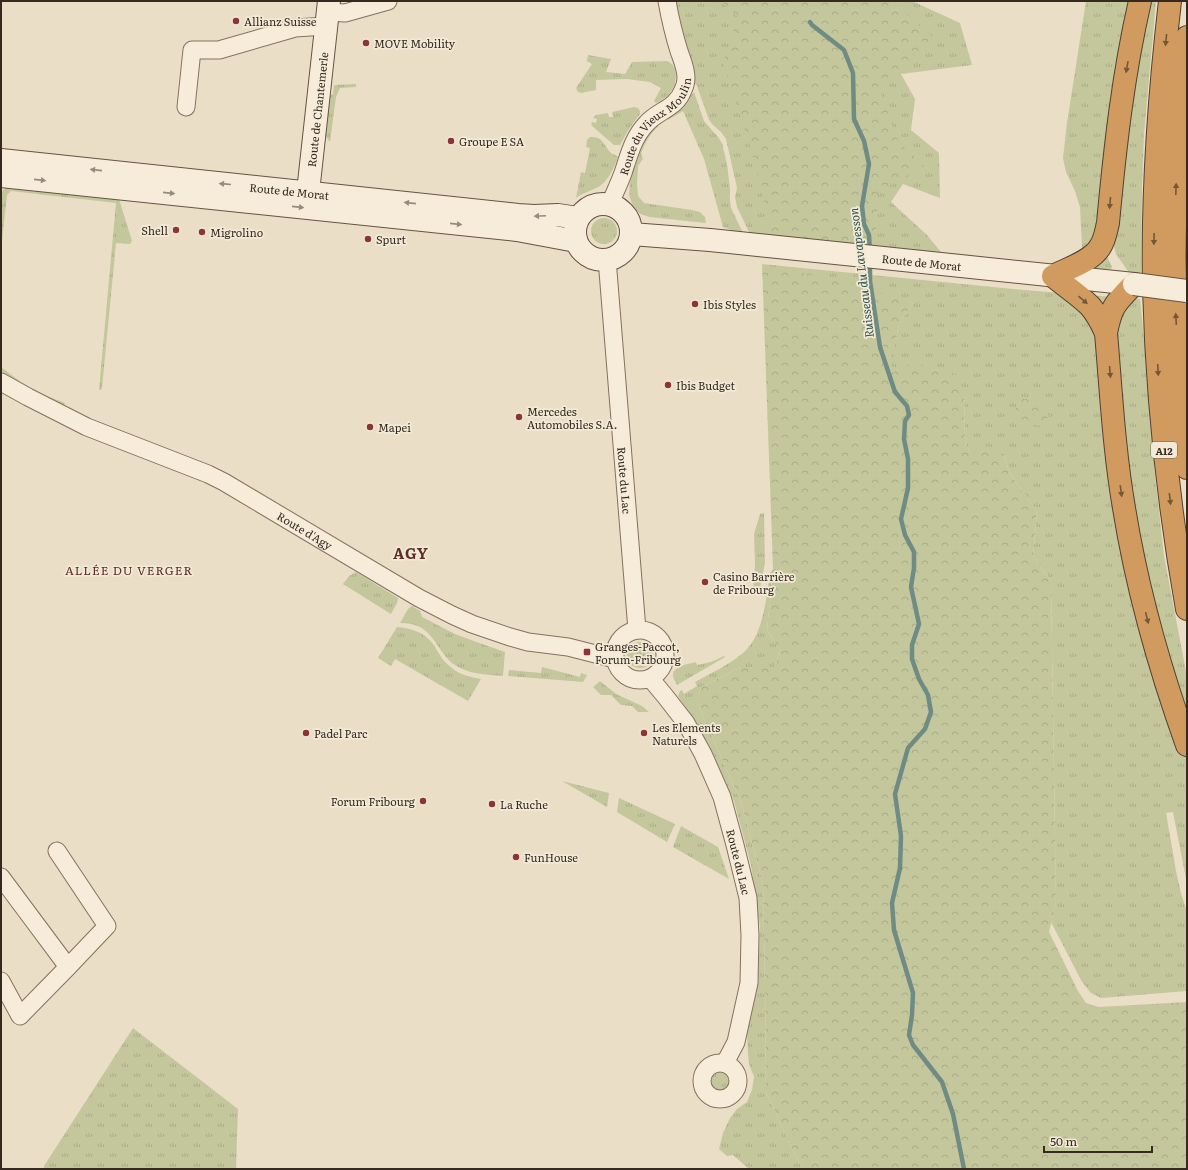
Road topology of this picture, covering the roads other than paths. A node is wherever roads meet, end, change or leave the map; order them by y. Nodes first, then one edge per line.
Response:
1 (388, 1) edge
2 (667, 1) edge
3 (1140, 1) edge
4 (1170, 1) edge
5 (327, 13) edge
6 (1187, 37) edge
7 (186, 107) dead end
8 (1, 160) edge
9 (1, 176) edge
10 (308, 192) junction
11 (610, 204) junction
12 (578, 218) junction
13 (631, 234) junction
14 (576, 241) junction
15 (607, 259) junction
16 (1053, 276) junction
17 (1134, 284) junction
18 (1187, 291) edge
19 (1106, 333) junction
20 (1187, 342) edge
21 (1, 382) edge
22 (1179, 386) junction
23 (1187, 468) edge
24 (1187, 610) edge
25 (637, 630) junction
26 (615, 659) junction
27 (650, 678) junction
28 (1187, 745) edge
29 (57, 851) dead end
30 (1, 877) edge
31 (68, 967) junction
32 (1, 981) edge
33 (725, 1064) dead end

1 - 5 street
2 - 11 street, Route du Vieux Moulin
3 -> 16 highway
4 -> 24 highway, A12
5 - 7 street
5 - 10 main road, Route de Chantemerle
22 -> 6 highway, A12
10 -> 8 main road, Route de Morat
9 -> 14 main road, Route de Morat
12 -> 10 main road, Route de Morat
11 - 12 main road
11 - 13 main road
12 - 14 main road
13 - 15 main road
13 - 16 main road, Route de Morat
14 - 15 main road
15 - 25 street, Route du Lac
16 - 17 main road, Route de Morat
16 -> 19 highway
17 - 18 main road, Route de Morat, bridge
17 - 19 highway
19 -> 28 highway
20 - 22 highway
21 - 26 street, Route d'Agy
22 - 23 highway, A12
25 - 26 street
25 - 27 street
26 - 27 street
27 - 33 street, Route du Lac
29 - 31 street
30 - 31 street
31 - 32 street

